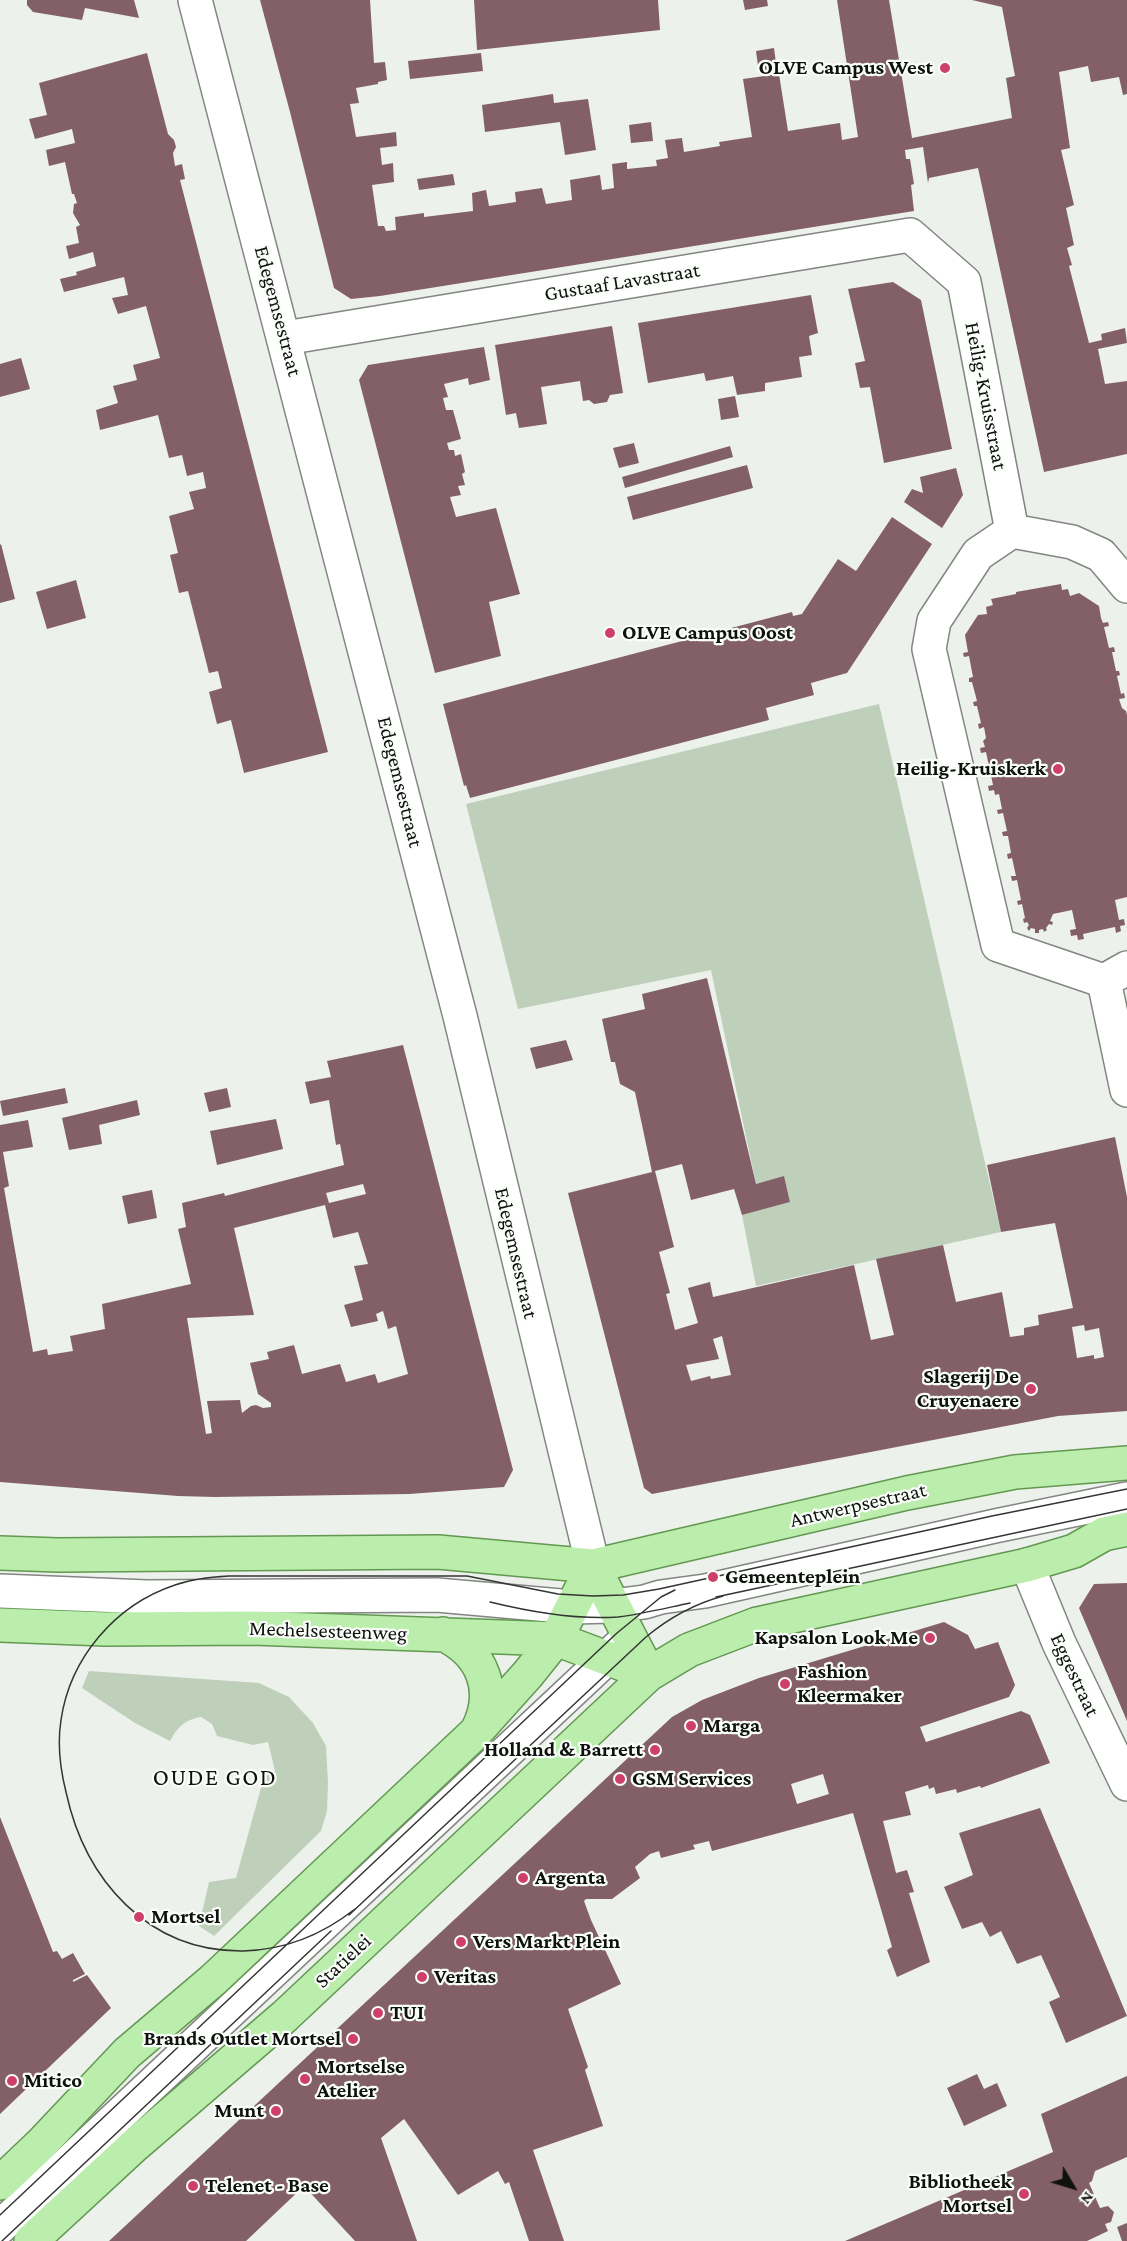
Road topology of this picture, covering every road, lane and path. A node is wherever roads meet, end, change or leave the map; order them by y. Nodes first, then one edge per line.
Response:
1 (195, 0) edge
2 (948, 267) joint
3 (285, 338) junction
4 (1012, 531) junction
5 (1127, 586) edge
6 (1116, 975) edge
7 (1127, 1090) edge
8 (1127, 1463) edge
9 (1127, 1499) edge
10 (1127, 1529) edge
11 (0, 1553) edge
12 (58, 1555) junction
13 (1027, 1564) junction
14 (592, 1566) junction
15 (0, 1591) edge
16 (705, 1591) junction
17 (83, 1594) junction
18 (614, 1606) junction
19 (572, 1607) junction
20 (0, 1624) edge
21 (59, 1627) junction
22 (443, 1634) junction
23 (556, 1639) junction
24 (618, 1647) junction
25 (649, 1674) junction
26 (475, 1733) junction
27 (1127, 1784) edge
28 (0, 2182) edge
29 (0, 2227) edge
30 (31, 2241) edge

1 - 3 street, Edegemsestraat
2 - 3 street, Gustaaf Lavastraat
2 - 4 street, Heilig-Kruisstraat
3 - 14 street, Edegemsestraat
4 - 5 street
4 - 6 street
6 - 7 street
8 - 14 main road, Antwerpsestraat
9 - 16 street
10 - 13 main road
11 - 12 main road
12 - 14 main road
12 - 17 street
13 - 25 main road
13 - 27 street, Eggestraat
14 - 18 main road
14 - 19 main road
15 - 17 street
16 - 18 street
16 - 24 street
17 - 19 street
17 - 21 street
18 - 19 street
18 - 24 main road
19 - 23 main road
20 - 21 main road, Mechelsesteenweg
21 - 22 main road, Mechelsesteenweg
22 - 23 main road, Mechelsesteenweg
22 - 26 main road
23 - 24 main road, Mechelsesteenweg
23 - 26 main road
24 - 25 main road
24 - 29 street
25 - 30 main road, Statielei
26 - 28 main road

